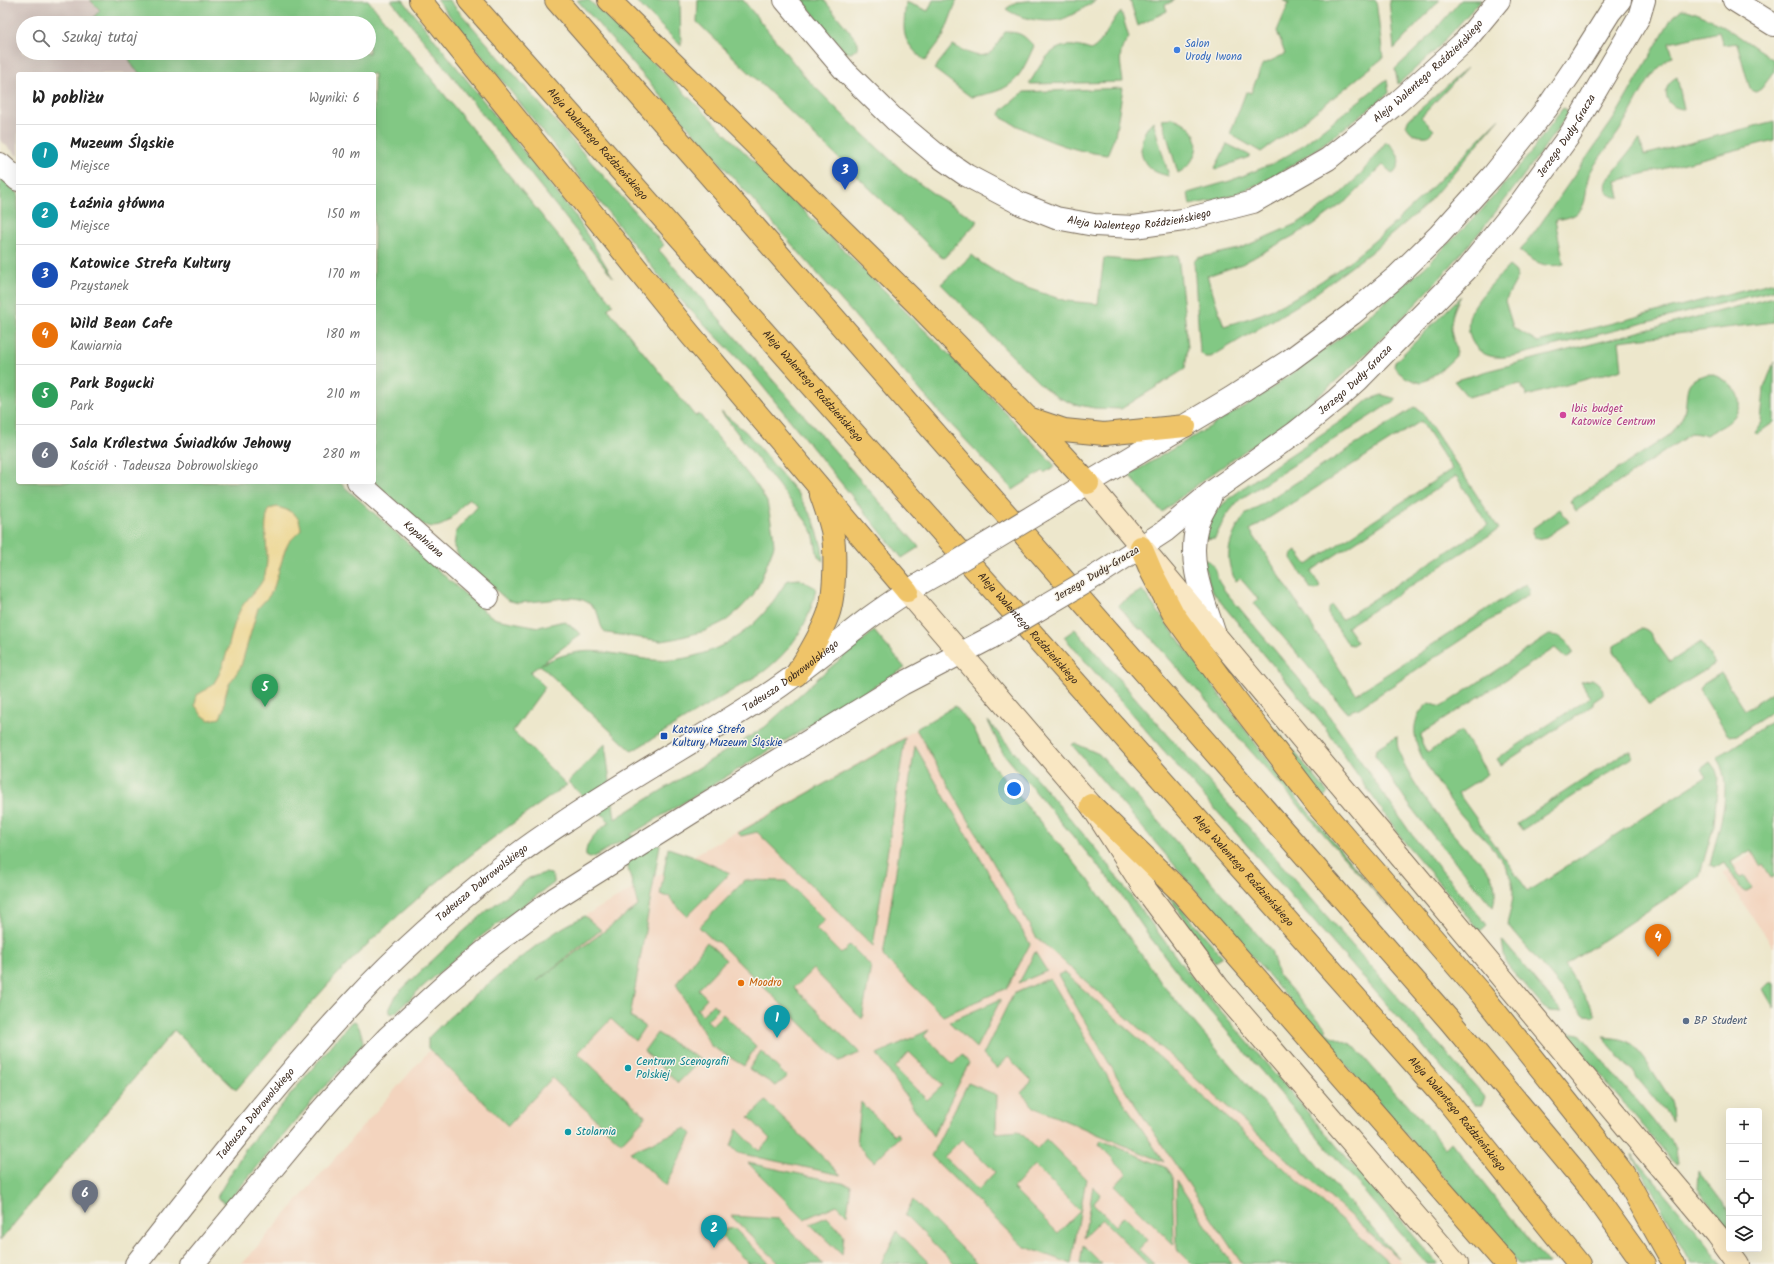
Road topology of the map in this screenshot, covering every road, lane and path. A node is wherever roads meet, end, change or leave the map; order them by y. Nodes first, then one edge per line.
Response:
1 (420, 0) edge
2 (469, 0) edge
3 (556, 0) edge
4 (609, 0) edge
5 (785, 0) edge
6 (1499, 0) edge
7 (1620, 0) edge
8 (1644, 0) edge
9 (1734, 0) edge
10 (1774, 25) edge
11 (0, 164) edge
12 (16, 178) edge
13 (1028, 418) junction
14 (1185, 426) junction
15 (1088, 483) junction
16 (360, 484) edge
17 (819, 488) junction
18 (1213, 491) junction
19 (1141, 547) junction
20 (907, 591) junction
21 (488, 597) dead end
22 (1215, 635) junction
23 (961, 653) junction
24 (796, 674) junction
25 (1091, 805) junction
26 (136, 1264) edge
27 (194, 1264) edge
28 (1457, 1264) edge
29 (1506, 1264) edge
30 (1579, 1264) edge
31 (1644, 1264) edge
32 (1674, 1264) edge
33 (1738, 1264) edge

1 - 17 main road
2 - 30 main road, Aleja Walentego Roździeńskiego
3 - 31 main road
4 - 13 main road
5 - 6 street, Aleja Walentego Roździeńskiego
7 - 14 street
8 - 18 street, Jerzego Dudy-Gracza
9 - 10 street
11 - 12 street
13 - 14 main road
13 - 15 main road
14 - 15 street
15 - 19 main road
15 - 20 street, bridge
16 - 21 street, Kopalniana
17 - 20 main road
17 - 24 main road
18 - 19 street, Jerzego Dudy-Gracza
18 - 22 street
19 - 22 main road
19 - 23 street, Jerzego Dudy-Gracza, bridge
19 - 32 main road
20 - 23 main road
20 - 24 street, Tadeusza Dobrowolskiego
22 - 33 main road
23 - 25 main road
23 - 27 street
24 - 26 street, Tadeusza Dobrowolskiego
25 - 28 main road
25 - 29 main road

